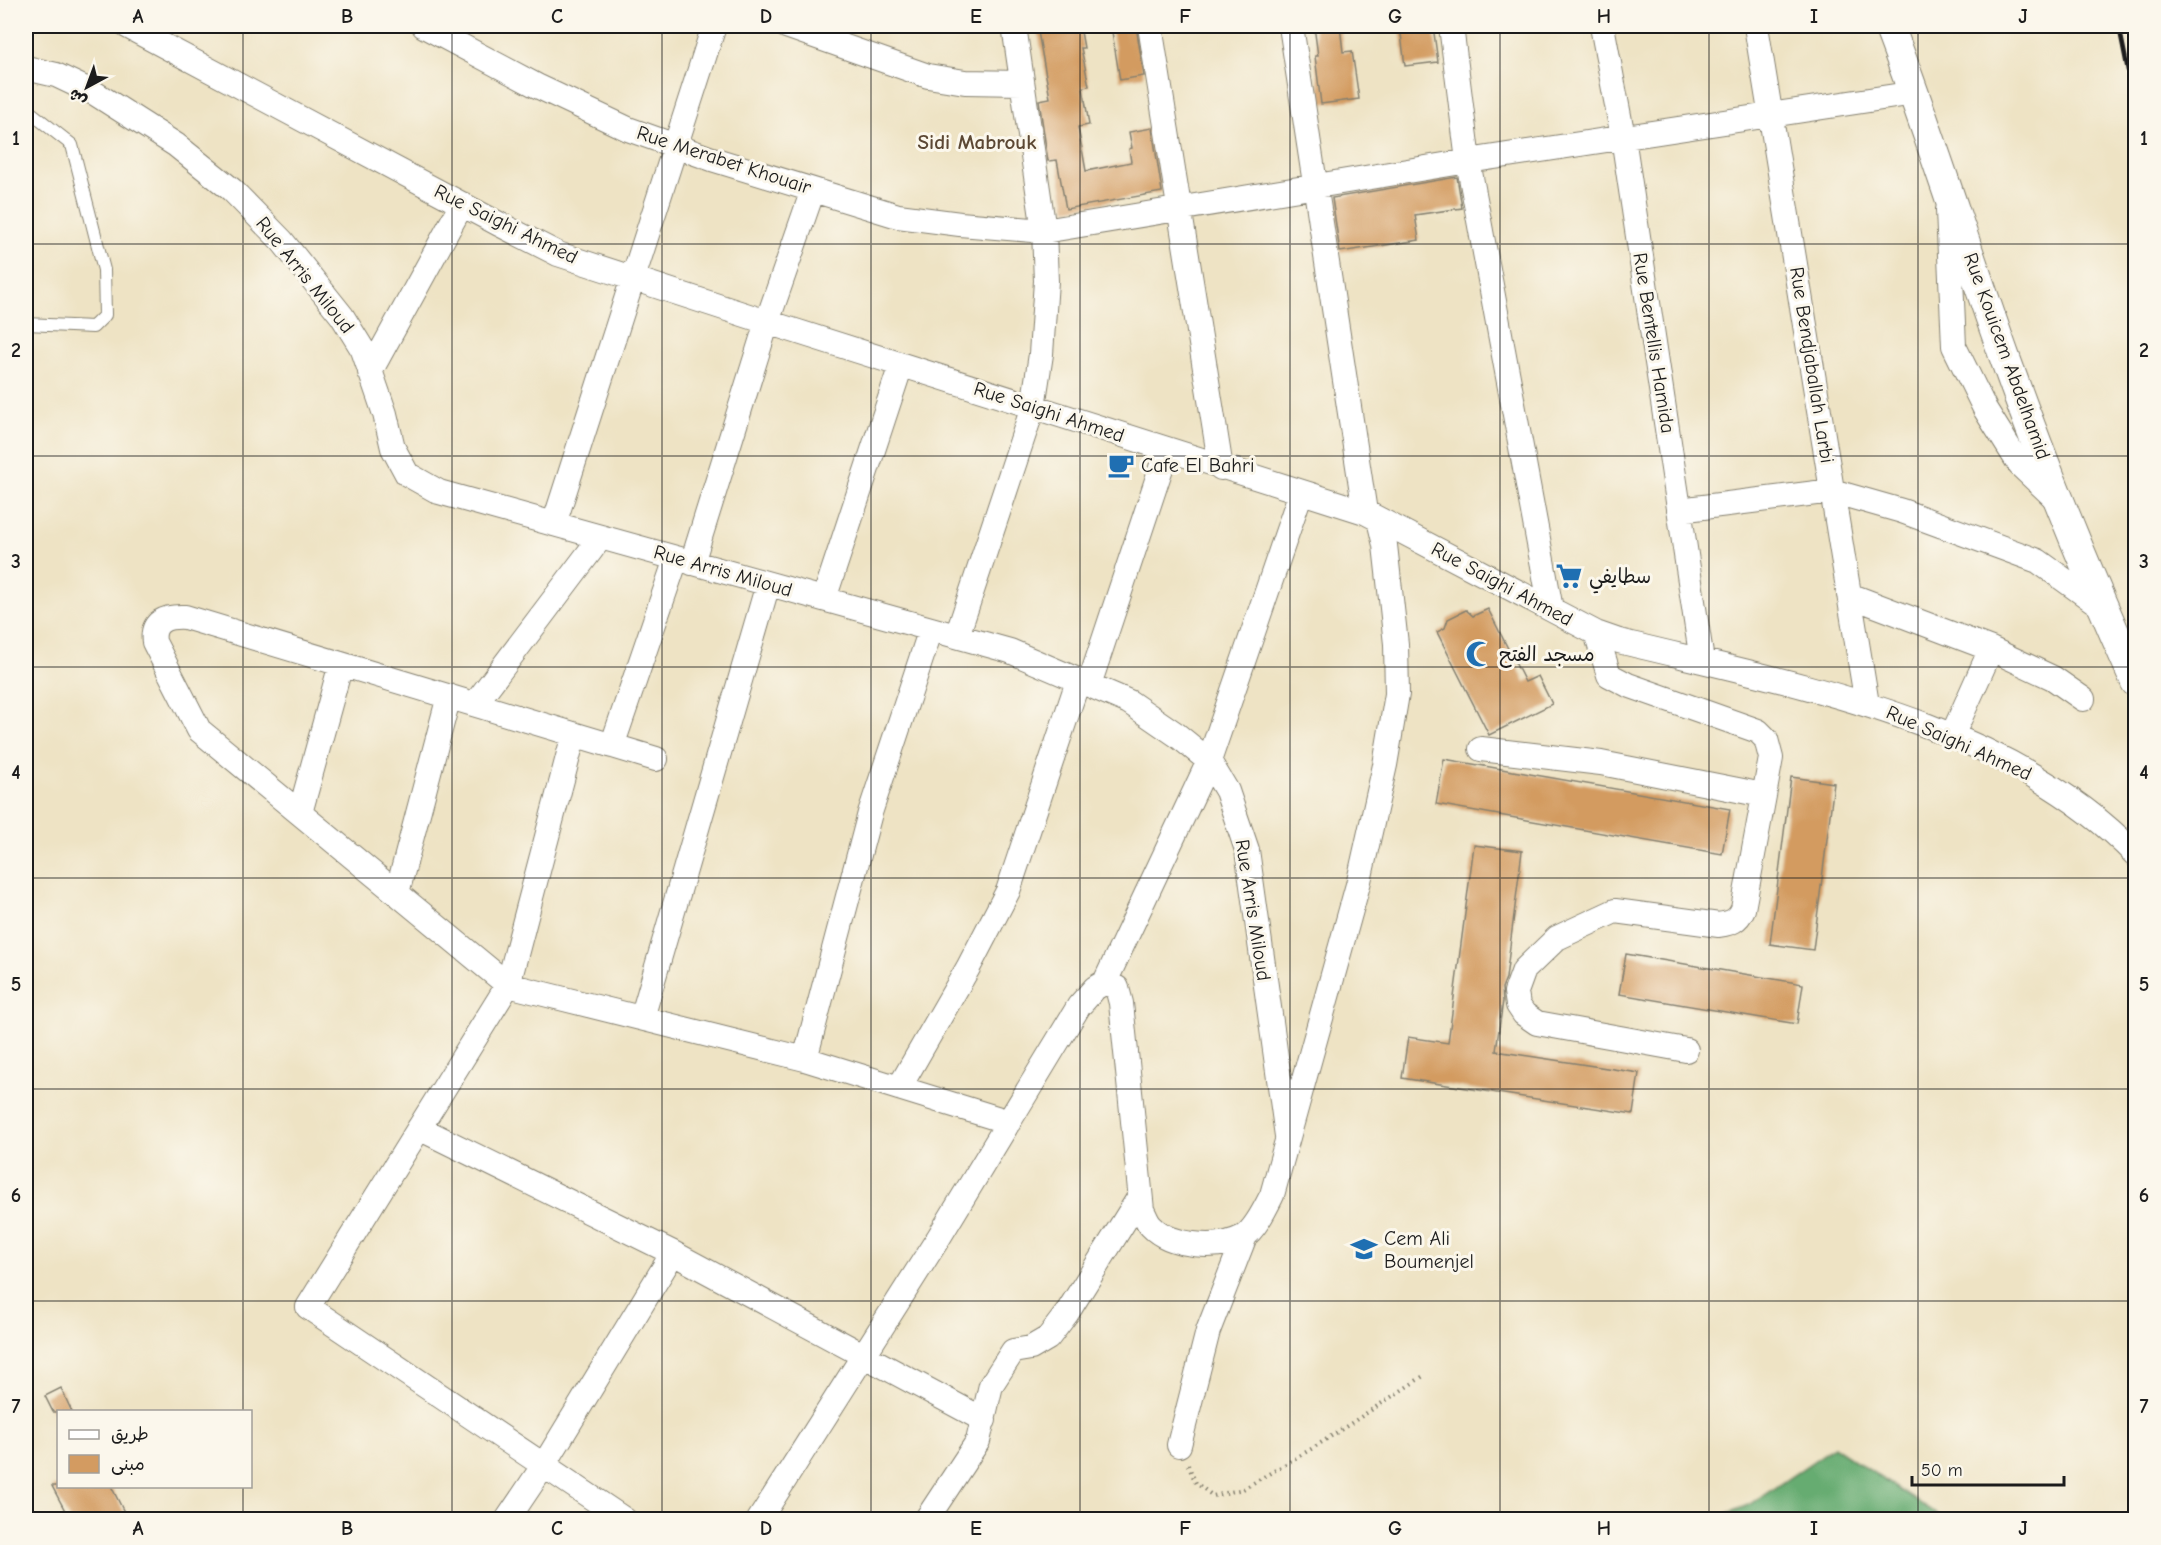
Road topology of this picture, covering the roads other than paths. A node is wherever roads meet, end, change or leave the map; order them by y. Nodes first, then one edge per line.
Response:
1 (128, 26) edge
2 (424, 26) edge
3 (714, 26) edge
4 (786, 26) edge
5 (1014, 26) edge
6 (1150, 26) edge
7 (1291, 26) edge
8 (1451, 26) edge
9 (1602, 26) edge
10 (1756, 26) edge
11 (1889, 26) edge
12 (26, 68) edge
13 (1022, 83) junction
14 (1915, 93) junction
15 (26, 112) edge
16 (1771, 115) junction
17 (1623, 137) junction
18 (674, 145) junction
19 (1468, 161) junction
20 (1315, 187) junction
21 (1948, 187) junction
22 (813, 190) junction
23 (462, 204) junction
24 (1179, 207) junction
25 (1044, 231) junction
26 (633, 278) junction
27 (767, 322) junction
28 (26, 324) edge
29 (901, 365) junction
30 (370, 372) junction
31 (1032, 407) junction
32 (1167, 450) junction
33 (1221, 468) junction
34 (1301, 492) junction
35 (1832, 492) junction
36 (2061, 504) junction
37 (1679, 510) junction
38 (1372, 516) junction
39 (554, 524) junction
40 (601, 537) junction
41 (684, 561) junction
42 (768, 584) junction
43 (1849, 595) junction
44 (824, 600) junction
45 (2103, 607) junction
46 (1551, 609) junction
47 (932, 629) junction
48 (1596, 633) junction
49 (957, 636) junction
50 (1991, 649) junction
51 (1702, 662) junction
52 (341, 663) junction
53 (2136, 682) edge
54 (1083, 683) junction
55 (449, 696) junction
56 (2083, 699) dead end
57 (475, 704) junction
58 (1866, 704) junction
59 (574, 734) junction
60 (1952, 736) junction
61 (612, 746) junction
62 (1480, 749) dead end
63 (656, 759) dead end
64 (1209, 761) junction
65 (1763, 795) junction
66 (300, 813) junction
67 (2136, 855) edge
68 (397, 893) junction
69 (1106, 982) junction
70 (508, 985) junction
71 (642, 1018) junction
72 (1686, 1050) dead end
73 (805, 1059) junction
74 (899, 1088) junction
75 (1009, 1122) junction
76 (419, 1128) junction
77 (1287, 1136) junction
78 (1140, 1196) junction
79 (1245, 1236) junction
80 (673, 1253) junction
81 (864, 1356) junction
82 (984, 1420) junction
83 (1179, 1445) road end
84 (544, 1465) junction
85 (507, 1520) edge
86 (625, 1520) edge
87 (759, 1520) edge
88 (926, 1520) edge

1 - 23 street, Rue Saighi Ahmed
2 - 18 street, Rue Merabet Khouair
3 - 18 street
4 - 13 street
5 - 13 street
6 - 24 street
7 - 20 street
8 - 19 street
9 - 17 street, Rue Bentellis Hamida
10 - 16 street, Rue Bendjaballah Larbi
11 - 14 street, Rue Kouicem Abdelhamid
12 - 30 street, Rue Arris Miloud
13 - 25 street
14 - 16 street, Rue Merabet Khouair
14 - 21 street, Rue Kouicem Abdelhamid
15 - 28 lane
16 - 17 street, Rue Merabet Khouair
16 - 35 street, Rue Bendjaballah Larbi
17 - 19 street, Rue Merabet Khouair
17 - 37 street, Rue Bentellis Hamida
18 - 22 street, Rue Merabet Khouair
18 - 26 street
19 - 20 street, Rue Merabet Khouair
19 - 46 street
20 - 24 street, Rue Merabet Khouair
20 - 38 street
21 - 36 street, Rue Kouicem Abdelhamid
21 - 36 street
22 - 25 street, Rue Merabet Khouair
22 - 27 street
23 - 26 street, Rue Saighi Ahmed
23 - 30 street
24 - 25 street, Rue Merabet Khouair
24 - 33 street
25 - 31 street
26 - 27 street, Rue Saighi Ahmed
26 - 39 street
27 - 29 street, Rue Saighi Ahmed
27 - 41 street
29 - 31 street, Rue Saighi Ahmed
29 - 44 street
30 - 39 street, Rue Arris Miloud
31 - 32 street, Rue Saighi Ahmed
31 - 49 street
32 - 33 street, Rue Saighi Ahmed
32 - 54 street
33 - 34 street, Rue Saighi Ahmed
34 - 38 street, Rue Saighi Ahmed
34 - 64 street
35 - 37 street
35 - 43 street, Rue Bendjaballah Larbi
35 - 45 street
36 - 45 street, Rue Kouicem Abdelhamid
37 - 51 street, Rue Bentellis Hamida
38 - 46 street, Rue Saighi Ahmed
38 - 77 street
39 - 40 street, Rue Arris Miloud
40 - 41 street, Rue Arris Miloud
40 - 57 street
41 - 42 street, Rue Arris Miloud
41 - 61 street
42 - 44 street, Rue Arris Miloud
42 - 71 street
43 - 50 street
43 - 58 street, Rue Bendjaballah Larbi
44 - 47 street, Rue Arris Miloud
45 - 53 street, Rue Kouicem Abdelhamid
46 - 48 street, Rue Saighi Ahmed
47 - 49 street, Rue Arris Miloud
47 - 73 street
48 - 51 street, Rue Saighi Ahmed
48 - 65 street
49 - 54 street, Rue Arris Miloud
50 - 56 street
50 - 60 street
51 - 58 street, Rue Saighi Ahmed
52 - 55 street
52 - 66 street
52 - 66 street
54 - 64 street, Rue Arris Miloud
54 - 74 street
55 - 57 street
55 - 68 street
57 - 59 street
58 - 60 street, Rue Saighi Ahmed
59 - 61 street
59 - 70 street
60 - 67 street, Rue Saighi Ahmed
61 - 63 street
62 - 65 street
64 - 69 street
64 - 77 street, Rue Arris Miloud
65 - 72 street
66 - 68 street
68 - 70 street
69 - 75 street
69 - 78 street
70 - 71 street
70 - 76 street
71 - 73 street
73 - 74 street
74 - 75 street
75 - 81 street
76 - 80 street
76 - 84 street
77 - 79 street
78 - 79 street
78 - 82 street
79 - 83 street
80 - 81 street
80 - 84 street
81 - 82 street
81 - 87 street
82 - 88 street
84 - 85 street
84 - 86 street

